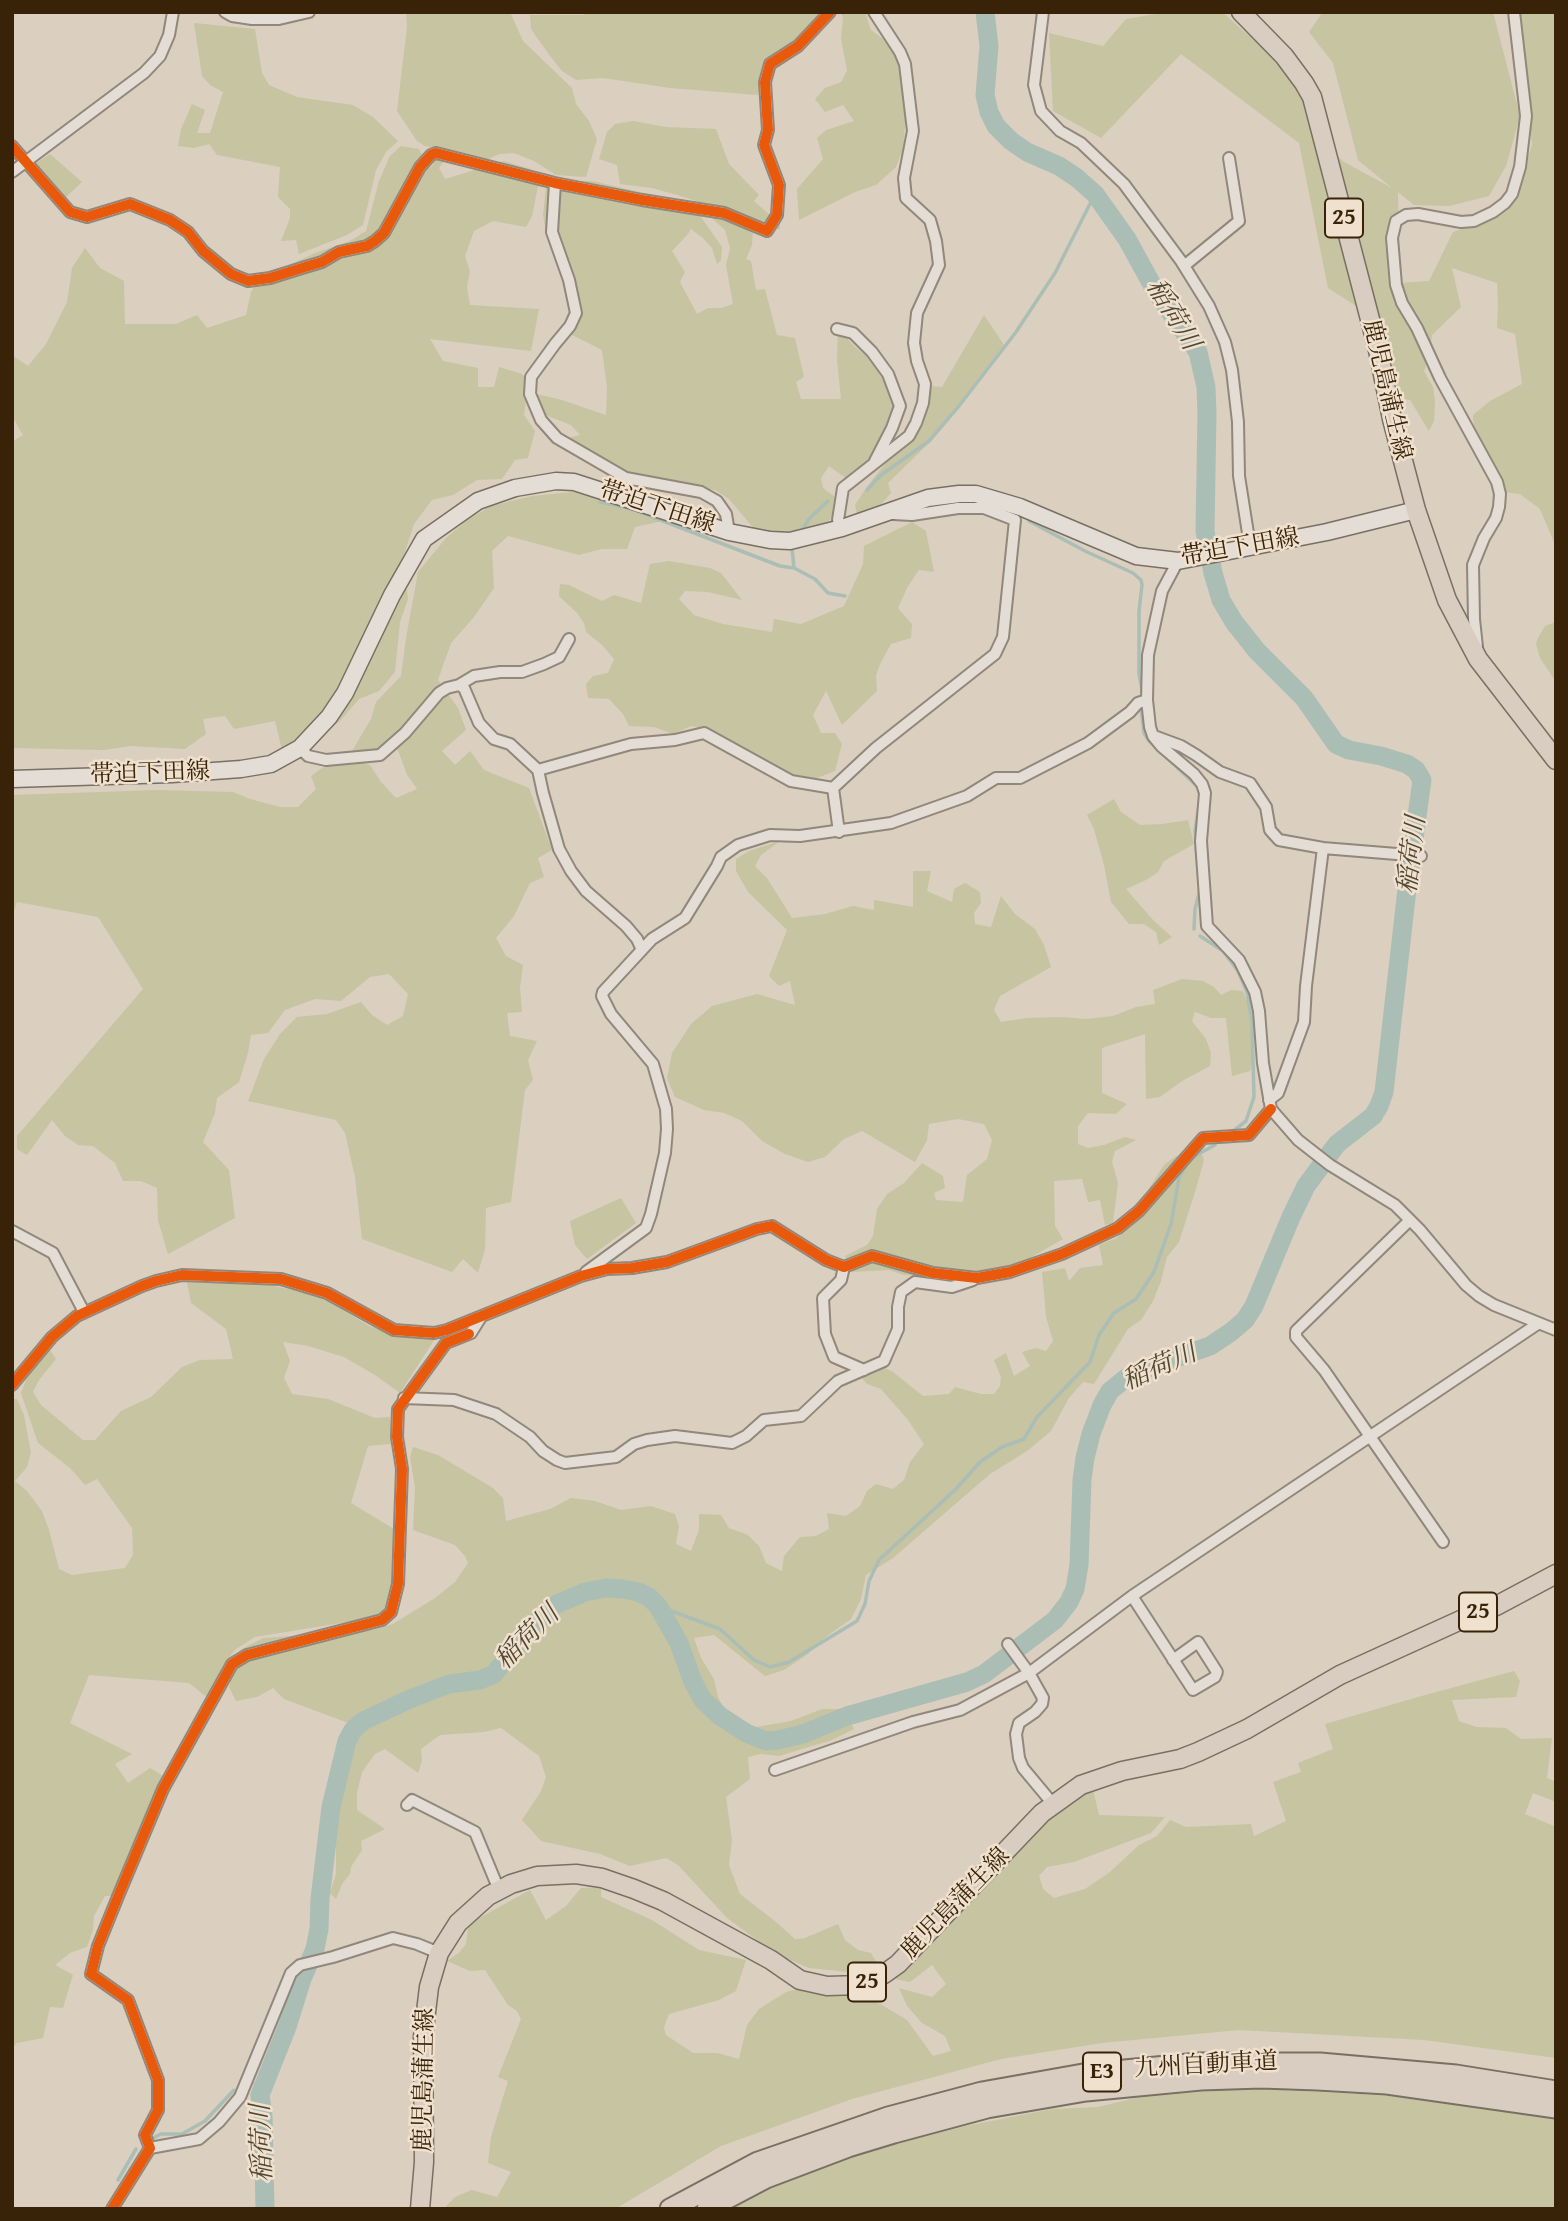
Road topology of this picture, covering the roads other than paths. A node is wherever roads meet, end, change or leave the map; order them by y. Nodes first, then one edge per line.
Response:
1 (173, 12) edge
2 (225, 12) edge
3 (309, 12) edge
4 (830, 12) edge
5 (874, 12) edge
6 (1043, 12) edge
7 (1241, 12) edge
8 (1514, 12) edge
9 (12, 146) edge
10 (1229, 158) dead end
11 (27, 160) junction
12 (12, 172) edge
13 (555, 183) junction
14 (1184, 267) junction
15 (837, 329) dead end
16 (874, 463) junction
17 (1416, 510) junction
18 (886, 513) junction
19 (842, 528) junction
20 (729, 532) junction
21 (1250, 546) junction
22 (1178, 561) junction
23 (569, 639) dead end
24 (1478, 659) junction
25 (459, 685) junction
26 (1147, 700) junction
27 (1153, 736) junction
28 (300, 748) junction
29 (1556, 760) edge
30 (538, 770) junction
31 (12, 779) edge
32 (833, 788) junction
33 (839, 832) junction
34 (1323, 848) junction
35 (1420, 856) dead end
36 (642, 950) junction
37 (1270, 1104) junction
38 (1410, 1220) junction
39 (12, 1231) edge
40 (844, 1267) junction
41 (581, 1276) junction
42 (979, 1278) junction
43 (84, 1312) junction
44 (481, 1317) junction
45 (1539, 1323) junction
46 (1556, 1330) edge
47 (864, 1370) junction
48 (12, 1385) edge
49 (404, 1398) junction
50 (1370, 1438) junction
51 (1443, 1542) dead end
52 (1555, 1576) edge
53 (1132, 1596) junction
54 (1008, 1644) dead end
55 (1173, 1660) junction
56 (1029, 1673) junction
57 (775, 1770) dead end
58 (1053, 1804) junction
59 (407, 1805) dead end
60 (499, 1890) junction
61 (439, 1953) junction
62 (1556, 2091) edge
63 (1556, 2108) edge
64 (149, 2148) junction
65 (112, 2209) edge
66 (420, 2209) edge
67 (670, 2209) edge
68 (707, 2209) edge

1 - 11 street
2 - 3 street
4 - 13 street
5 - 16 street
6 - 14 street
7 - 17 main road, 鹿児島蒲生線 / 25
8 - 24 street
9 - 11 street
10 - 14 street
11 - 12 street
11 - 13 street
13 - 20 street
14 - 21 street
15 - 16 street
16 - 19 street
17 - 21 main road, 帯迫下田線
17 - 24 main road, 鹿児島蒲生線 / 25
18 - 19 main road, 帯迫下田線
18 - 22 main road, 帯迫下田線
18 - 32 street
19 - 20 main road, 帯迫下田線
20 - 28 main road, 帯迫下田線
21 - 22 main road, 帯迫下田線
22 - 26 street
23 - 25 street
24 - 29 main road, 鹿児島蒲生線 / 25
25 - 28 street
25 - 30 street
26 - 27 street
26 - 33 street
27 - 34 street
27 - 37 street
28 - 31 main road, 帯迫下田線
30 - 32 street
30 - 36 street
32 - 33 street
33 - 36 street
34 - 35 street
34 - 37 street
36 - 41 street
37 - 38 street
37 - 42 street
38 - 45 street
38 - 50 street
39 - 43 street
40 - 41 street
40 - 42 street
40 - 47 street
41 - 44 street
42 - 47 street
43 - 44 street
43 - 48 street
44 - 49 street
45 - 46 street
45 - 50 street
47 - 49 street
49 - 64 street
50 - 51 street
50 - 53 street
52 - 58 main road, 鹿児島蒲生線 / 25
53 - 55 street
53 - 56 street
54 - 56 street
55 - 55 street
56 - 57 street
56 - 58 street
58 - 60 main road, 鹿児島蒲生線 / 25
59 - 60 street
60 - 61 main road, 鹿児島蒲生線 / 25
61 - 64 street
61 - 66 main road, 鹿児島蒲生線 / 25
62 - 67 highway, 九州自動車道 / E3
63 - 68 highway, 九州自動車道 / E3
64 - 65 street

